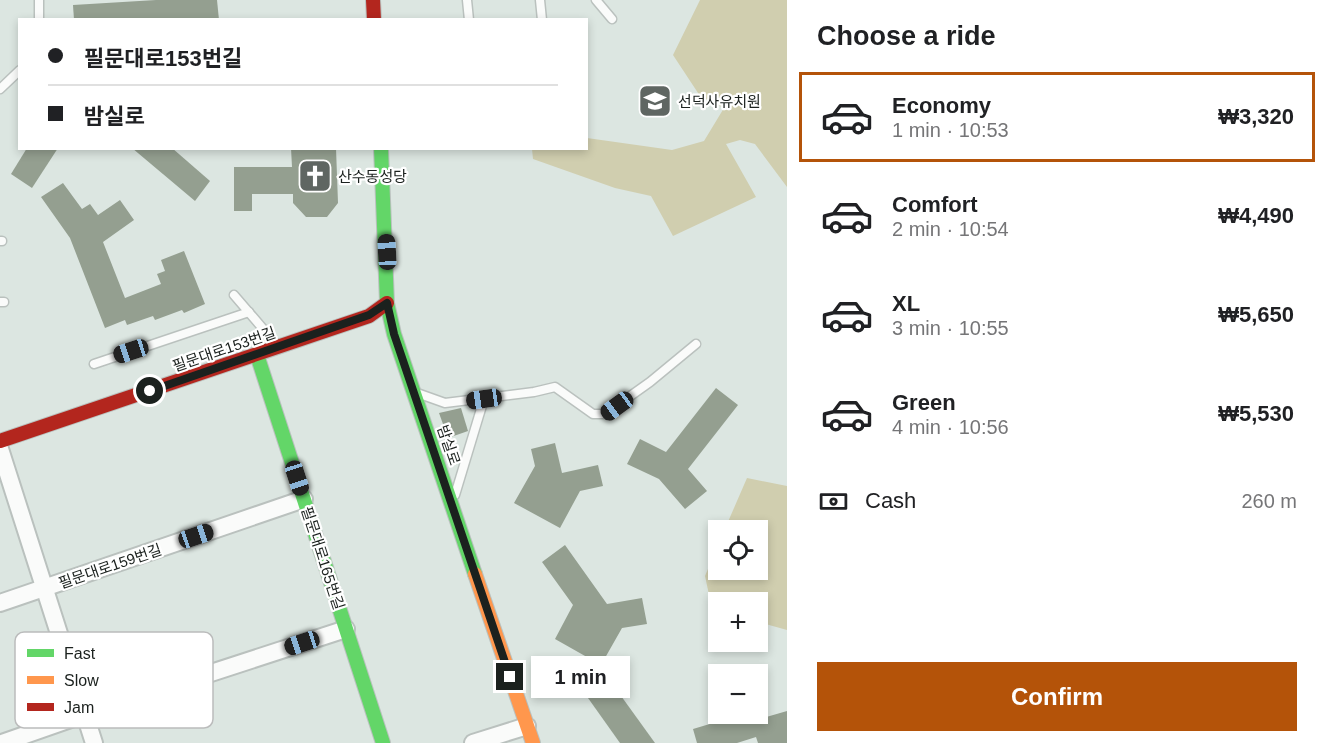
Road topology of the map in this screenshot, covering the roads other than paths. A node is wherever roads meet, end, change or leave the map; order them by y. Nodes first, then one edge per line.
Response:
1 (39, 0) edge
2 (373, 0) edge
3 (467, 0) edge
4 (540, 0) edge
5 (596, 0) edge
6 (39, 18) edge
7 (374, 18) edge
8 (468, 18) edge
9 (542, 18) edge
10 (612, 19) dead end
11 (18, 72) edge
12 (0, 89) edge
13 (381, 150) edge
14 (234, 295) dead end
15 (387, 303) junction
16 (249, 312) junction
17 (696, 344) dead end
18 (280, 347) junction
19 (257, 355) junction
20 (94, 364) dead end
21 (414, 392) junction
22 (484, 399) junction
23 (0, 441) edge
24 (0, 449) edge
25 (304, 499) junction
26 (452, 504) junction
27 (45, 588) junction
28 (0, 603) edge
29 (346, 629) junction
30 (59, 632) edge
31 (213, 672) edge
32 (527, 726) junction
33 (45, 728) edge
34 (89, 728) edge
35 (2, 743) edge
36 (94, 743) edge
37 (383, 743) edge
38 (473, 743) edge
39 (532, 743) edge

1 - 6 lane
2 - 7 street
3 - 8 lane
4 - 9 lane
5 - 10 lane
11 - 12 lane
13 - 15 street, 밤실로
14 - 16 lane
15 - 18 street, 필문대로153번길
15 - 21 street, 밤실로
16 - 18 lane
16 - 20 lane
17 - 22 lane
18 - 19 street, 필문대로153번길
19 - 23 street, 필문대로153번길
19 - 25 street
21 - 22 lane
21 - 26 street, 밤실로
22 - 26 lane
24 - 27 street, 필문대로159번길
25 - 27 street, 필문대로159번길
25 - 29 street, 필문대로165번길
26 - 32 street, 밤실로
27 - 28 street, 필문대로159번길
27 - 30 street
29 - 31 street, 필문대로165번길
29 - 37 street
32 - 38 street
32 - 39 street, 밤실로
33 - 35 street, 필문대로165번길
34 - 36 street

